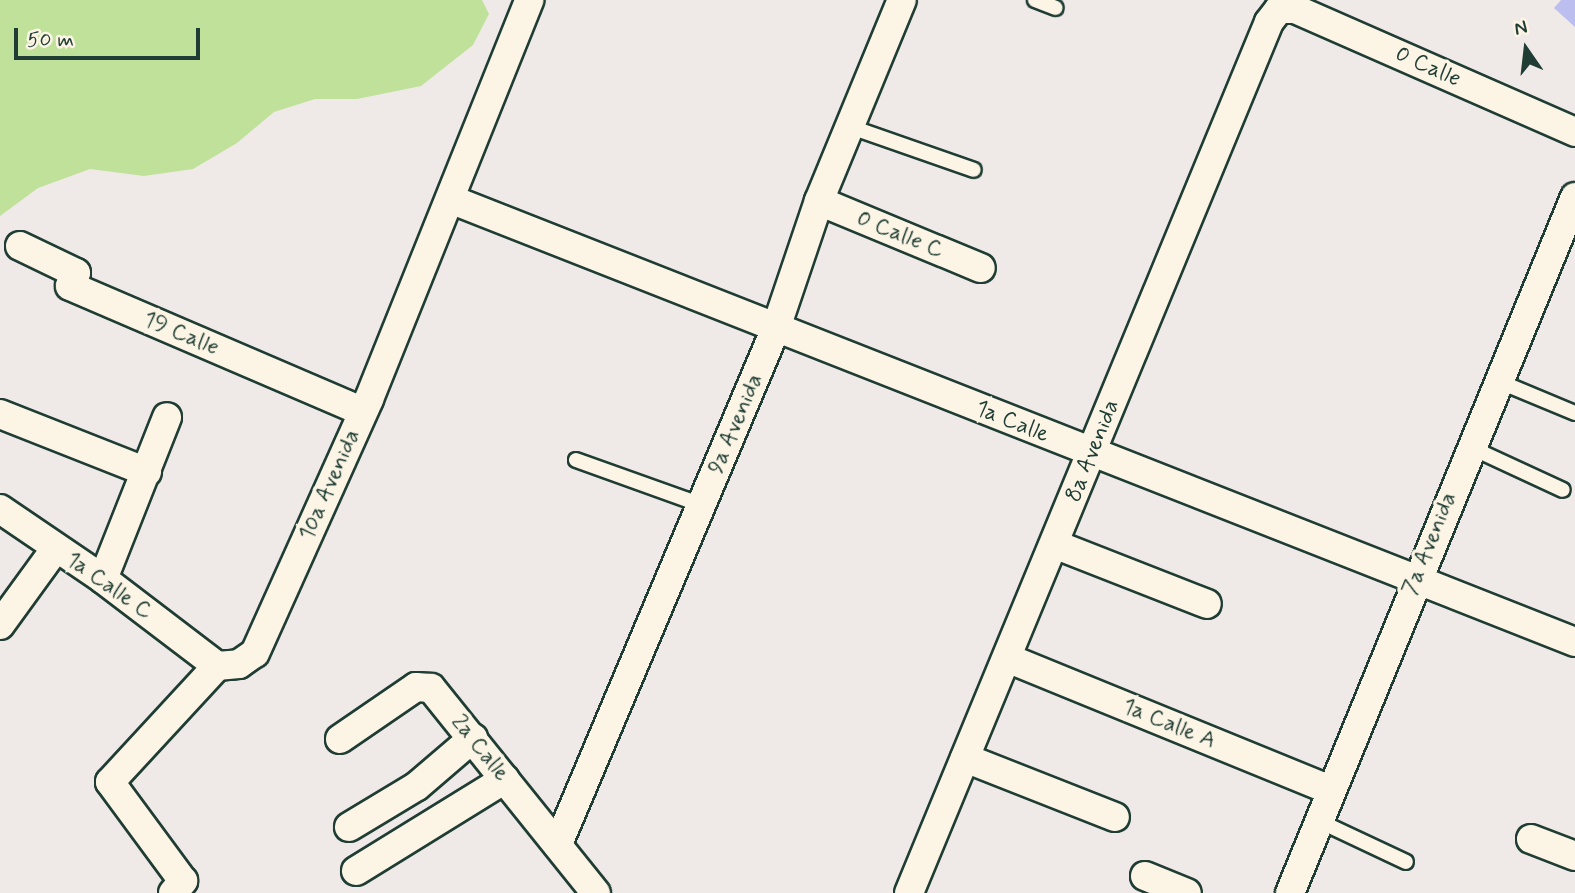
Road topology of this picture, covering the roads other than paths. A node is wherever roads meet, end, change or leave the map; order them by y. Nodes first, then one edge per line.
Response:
1 (529, 0) edge
2 (902, 0) edge
3 (1035, 0) edge
4 (1056, 8) dead end
5 (1279, 9) joint
6 (848, 126) junction
7 (1575, 132) edge
8 (974, 170) dead end
9 (1575, 197) edge
10 (450, 199) junction
11 (819, 201) junction
12 (20, 246) dead end
13 (981, 268) dead end
14 (776, 328) junction
15 (1498, 382) junction
16 (362, 411) junction
17 (1575, 413) edge
18 (0, 414) edge
19 (167, 417) dead end
20 (1470, 447) junction
21 (1092, 454) junction
22 (576, 460) dead end
23 (147, 472) junction
24 (1563, 490) dead end
25 (702, 505) junction
26 (0, 509) edge
27 (1054, 544) junction
28 (56, 548) junction
29 (103, 579) junction
30 (1414, 581) junction
31 (1207, 604) dead end
32 (0, 625) edge
33 (1575, 642) edge
34 (1007, 658) junction
35 (217, 666) junction
36 (473, 738) junction
37 (340, 739) dead end
38 (965, 758) junction
39 (505, 779) junction
40 (1331, 790) junction
41 (1115, 817) dead end
42 (1319, 821) junction
43 (349, 827) dead end
44 (1531, 839) dead end
45 (558, 844) junction
46 (1575, 856) edge
47 (1406, 862) dead end
48 (356, 871) dead end
49 (1145, 876) dead end
50 (173, 893) edge
51 (596, 893) edge
52 (909, 893) edge
53 (1187, 893) edge
54 (1290, 893) edge

1 - 10 street, 10a Avenida
2 - 6 street, 9a Avenida
3 - 4 lane
5 - 7 street, 0 Calle
5 - 21 street, 8a Avenida
6 - 8 lane
6 - 11 street, 9a Avenida
9 - 15 street, 7a Avenida
10 - 14 street, 1a Calle
10 - 16 street, 10a Avenida
11 - 13 street, 0 Calle C
11 - 14 street, 9a Avenida
12 - 16 street, 19 Calle
14 - 21 street, 1a Calle
14 - 25 street, 9a Avenida
15 - 17 lane
15 - 20 street, 7a Avenida
16 - 35 street, 10a Avenida
18 - 23 street
19 - 23 street
20 - 24 lane
20 - 30 street, 7a Avenida
21 - 27 street, 8a Avenida
21 - 30 street, 1a Calle
22 - 25 lane
23 - 29 street
25 - 45 street, 9a Avenida
26 - 28 street, 1a Calle C
27 - 31 street
27 - 34 street, 8a Avenida
28 - 29 street, 1a Calle C
28 - 32 street
29 - 35 street, 1a Calle C
30 - 33 street, 1a Calle
30 - 40 street, 7a Avenida
34 - 38 street, 8a Avenida
34 - 40 street, 1a Calle A
35 - 50 street
36 - 37 street, 2a Calle
36 - 39 street, 2a Calle
36 - 43 street
38 - 41 street
38 - 52 street, 8a Avenida
39 - 45 street, 2a Calle
39 - 48 street
40 - 42 street, 7a Avenida
42 - 47 lane
42 - 54 street, 7a Avenida
44 - 46 street
45 - 51 street, 2a Calle
49 - 53 street

